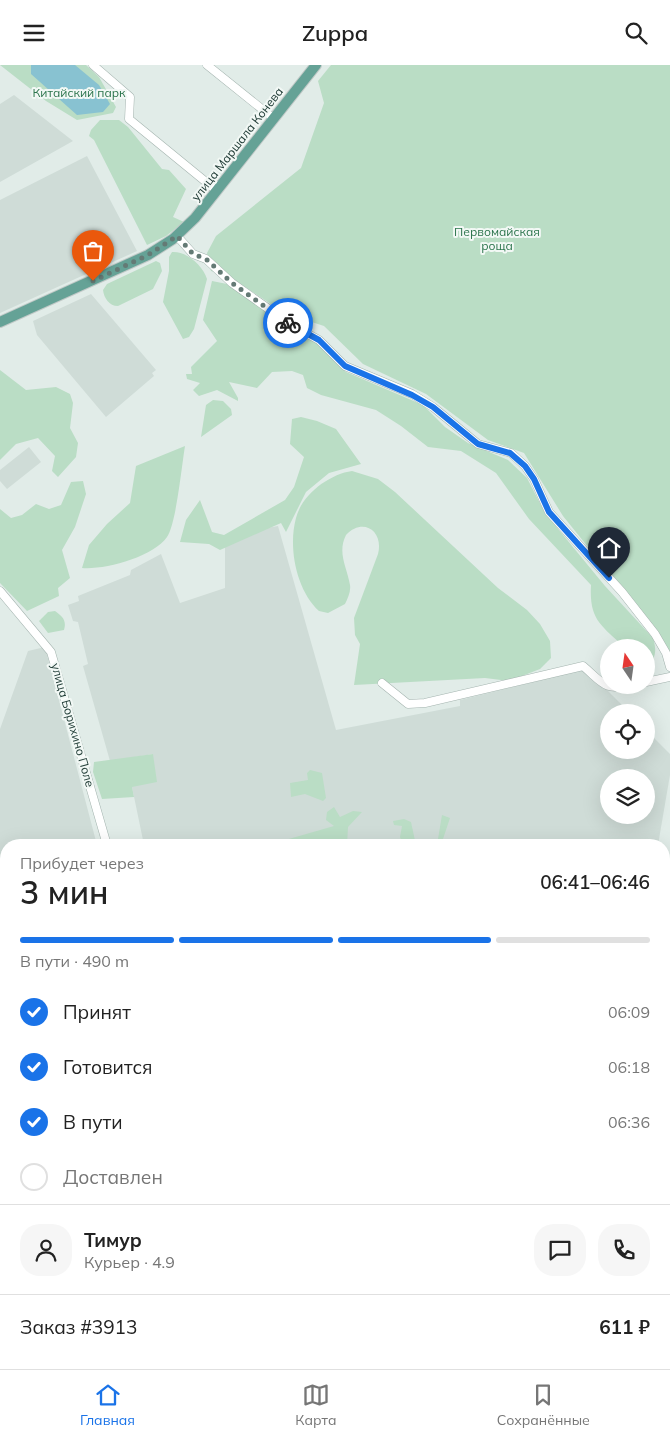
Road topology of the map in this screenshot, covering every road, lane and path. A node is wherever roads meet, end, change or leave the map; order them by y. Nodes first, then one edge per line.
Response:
1 (94, 65) edge
2 (207, 65) edge
3 (316, 65) edge
4 (273, 117) junction
5 (217, 191) junction
6 (177, 236) junction
7 (0, 322) edge
8 (0, 591) edge
9 (670, 667) edge
10 (670, 677) edge
11 (600, 680) edge
12 (655, 680) edge
13 (382, 683) dead end
14 (105, 839) edge

1 - 5 street
2 - 4 street
3 - 4 main road, улица Маршала Конева
4 - 5 main road, улица Маршала Конева
5 - 6 main road, улица Маршала Конева
6 - 7 main road, улица Маршала Конева
6 - 9 street
8 - 14 street, улица Борихино Поле
10 - 12 street
11 - 13 street

